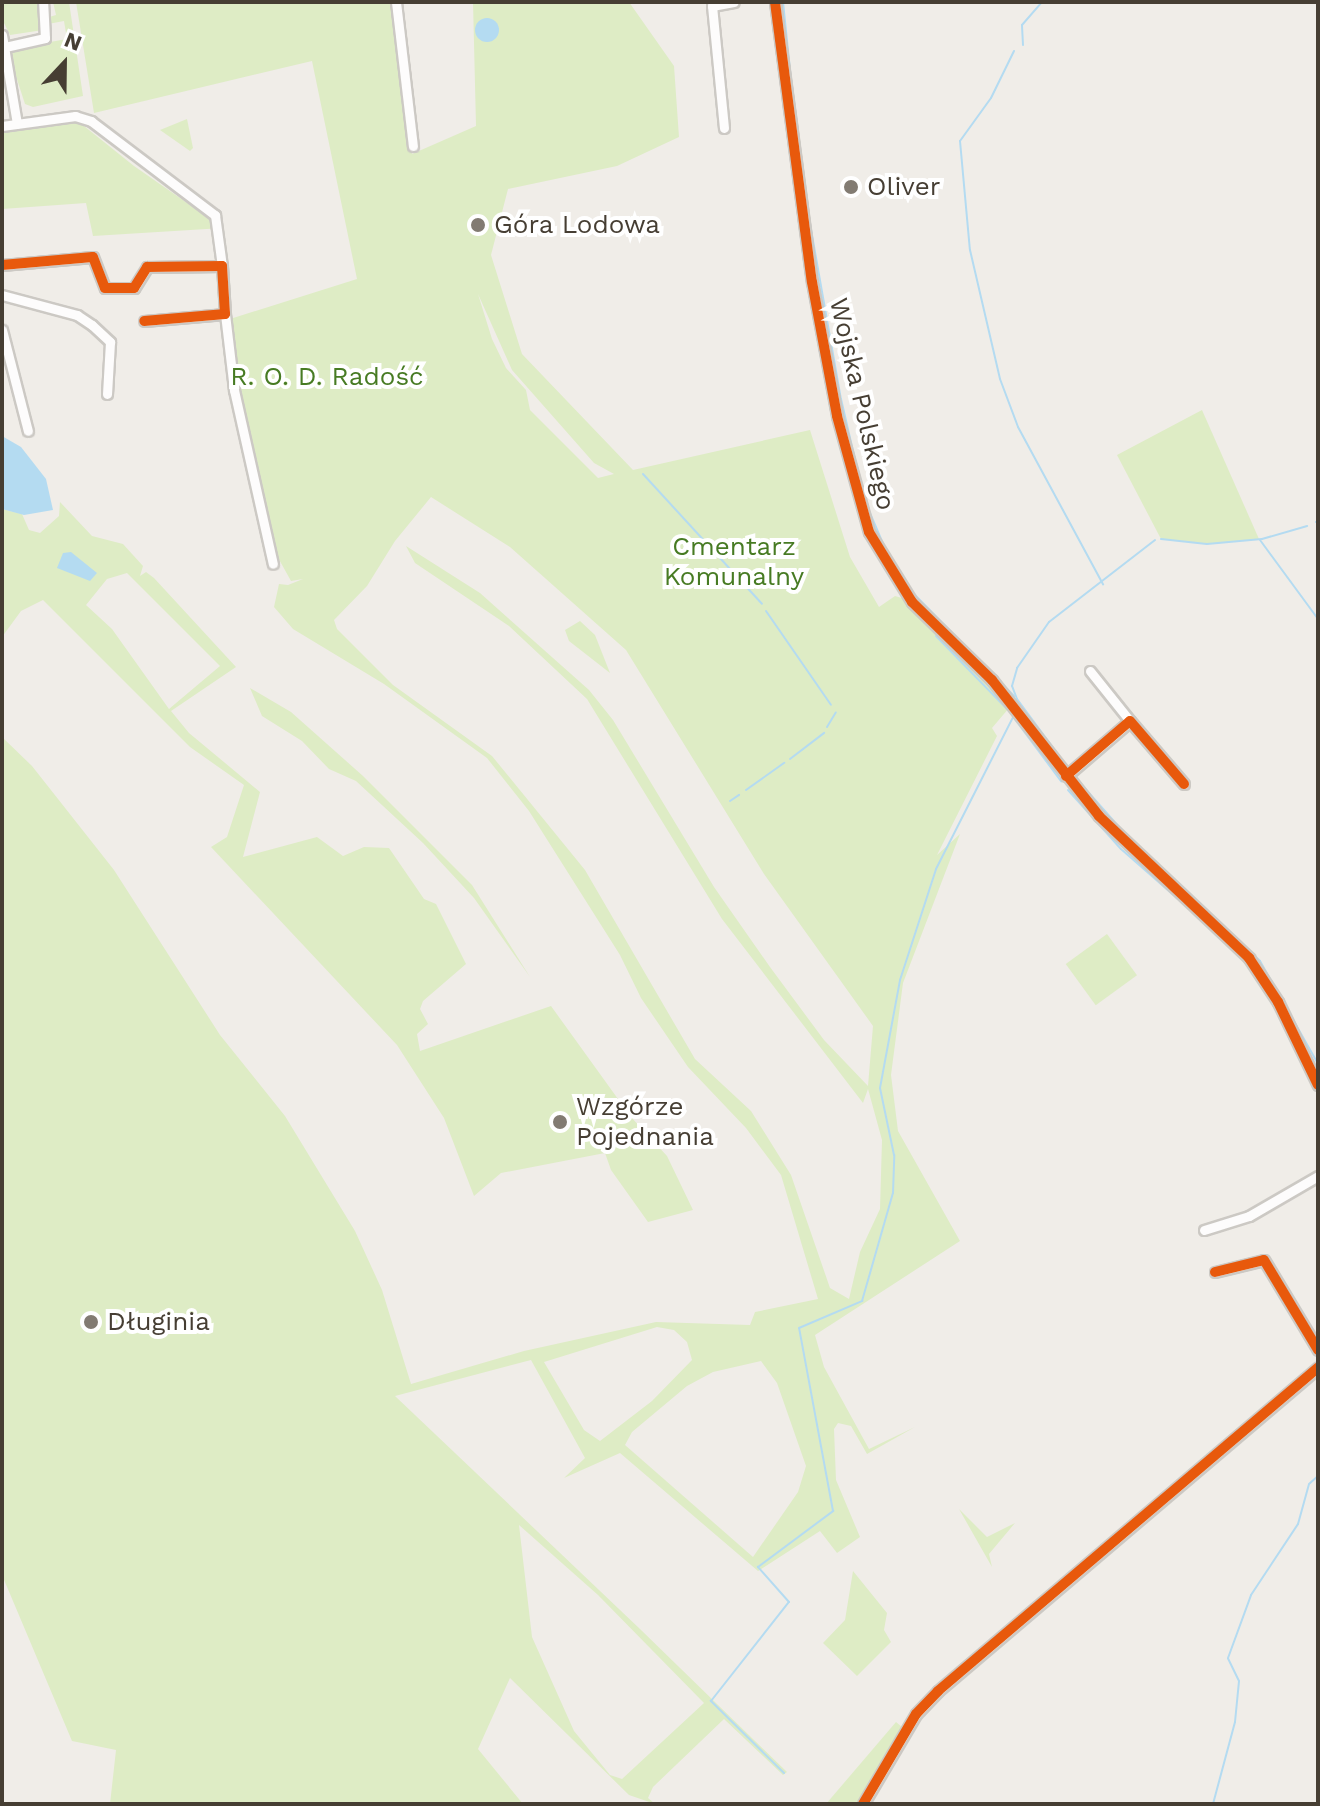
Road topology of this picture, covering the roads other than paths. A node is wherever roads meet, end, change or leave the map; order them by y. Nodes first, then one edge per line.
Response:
1 (43, 2) edge
2 (396, 2) edge
3 (734, 2) edge
4 (775, 2) edge
5 (2, 35) edge
6 (5, 47) junction
7 (17, 124) junction
8 (2, 126) edge
9 (724, 128) dead end
10 (413, 146) dead end
11 (2, 265) edge
12 (222, 266) junction
13 (2, 295) edge
14 (225, 314) junction
15 (144, 321) dead end
16 (2, 330) edge
17 (107, 394) dead end
18 (28, 431) dead end
19 (273, 564) dead end
20 (1090, 671) dead end
21 (1130, 721) junction
22 (1066, 776) junction
23 (1184, 784) dead end
24 (1318, 1085) edge
25 (1318, 1176) edge
26 (1204, 1230) dead end
27 (1215, 1272) dead end
28 (1318, 1350) edge
29 (1318, 1368) edge
30 (863, 1804) edge

1 - 6 street
2 - 10 street
3 - 9 street
4 - 22 street, Wojska Polskiego
5 - 6 street
6 - 7 street
7 - 8 street
7 - 12 street
11 - 12 street
12 - 14 street
13 - 17 street
14 - 15 street
14 - 19 street
16 - 18 street
20 - 21 street
21 - 22 street
21 - 23 street
22 - 24 street, Wojska Polskiego
25 - 26 street
27 - 28 street
29 - 30 street

